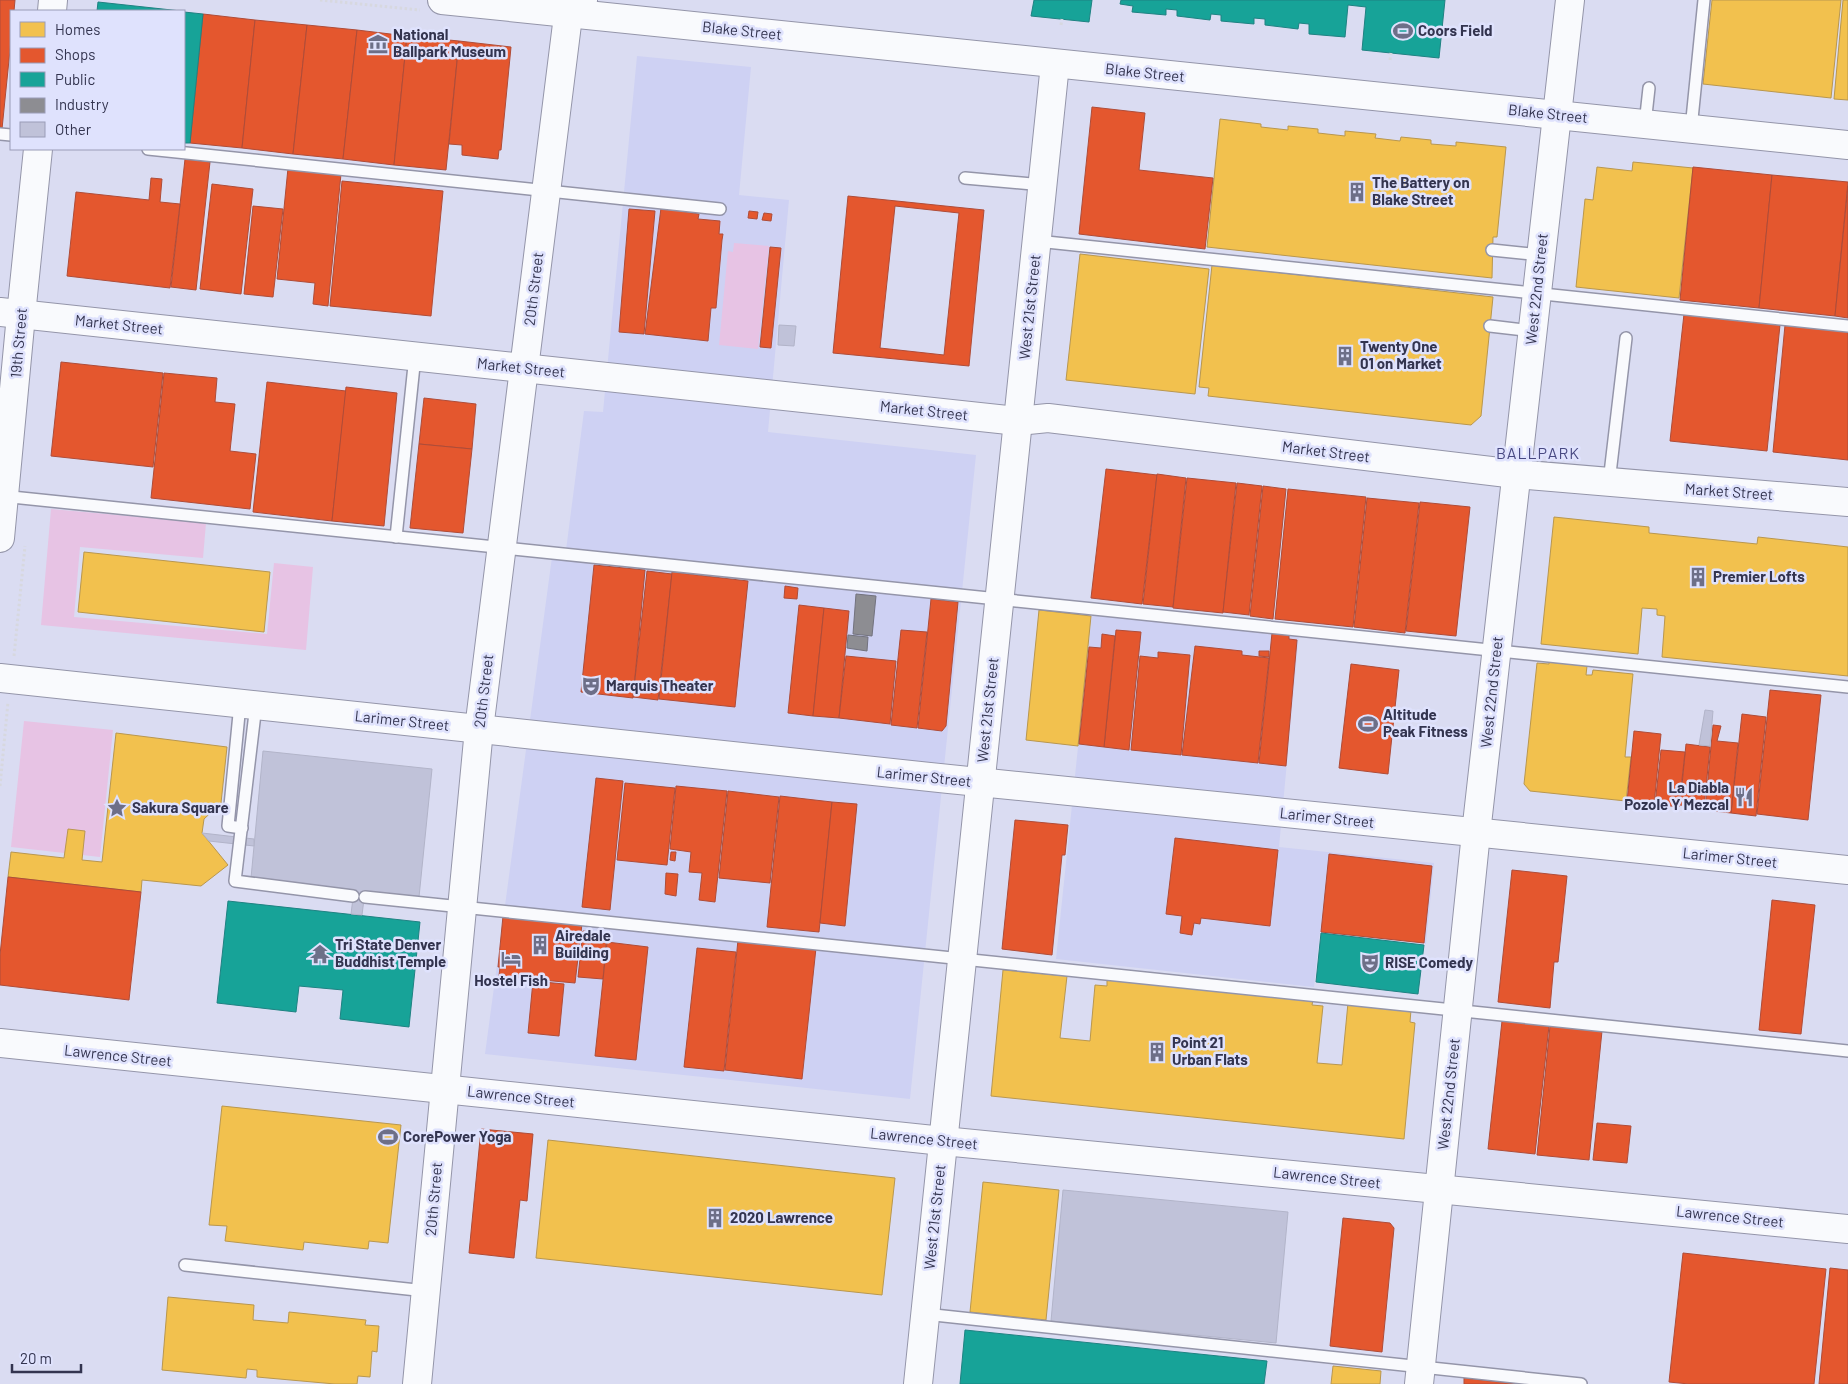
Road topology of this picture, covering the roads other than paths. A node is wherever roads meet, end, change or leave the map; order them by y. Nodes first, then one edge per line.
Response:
1 (442, 0) edge
2 (1570, 0) edge
3 (1704, 0) edge
4 (574, 4) edge
5 (1055, 64) junction
6 (1649, 88) dead end
7 (1556, 115) junction
8 (1646, 124) junction
9 (1691, 129) junction
10 (1848, 145) edge
11 (38, 150) edge
12 (158, 150) edge
13 (965, 178) dead end
14 (1043, 185) junction
15 (546, 190) junction
16 (720, 208) dead end
17 (1037, 241) junction
18 (1492, 250) dead end
19 (1540, 255) junction
20 (1536, 294) junction
21 (11, 314) edge
22 (1490, 326) dead end
23 (1848, 326) edge
24 (1532, 331) junction
25 (1626, 338) dead end
26 (415, 356) junction
27 (524, 368) junction
28 (1018, 421) junction
29 (1516, 474) junction
30 (1609, 483) junction
31 (2, 496) edge
32 (1848, 502) edge
33 (396, 537) junction
34 (13, 540) edge
35 (502, 548) junction
36 (1000, 599) junction
37 (1497, 651) junction
38 (0, 678) edge
39 (1848, 687) edge
40 (248, 704) junction
41 (479, 729) junction
42 (981, 782) junction
43 (242, 828) junction
44 (1476, 833) junction
45 (1848, 870) edge
46 (462, 908) junction
47 (962, 959) junction
48 (1458, 1010) junction
49 (0, 1043) edge
50 (1848, 1051) edge
51 (445, 1089) junction
52 (943, 1141) junction
53 (1439, 1189) junction
54 (1848, 1229) edge
55 (185, 1265) dead end
56 (426, 1291) junction
57 (925, 1314) junction
58 (1420, 1376) edge
59 (417, 1384) edge
60 (918, 1384) edge
61 (1581, 1384) edge

1 - 4 main road, Blake Street
2 - 7 main road, West 22nd Street
3 - 9 lane
4 - 5 main road, Blake Street
4 - 15 main road, 20th Street
5 - 7 main road, Blake Street
5 - 14 main road, West 21st Street
6 - 8 lane
7 - 8 main road, Blake Street
7 - 19 main road, West 22nd Street
8 - 9 main road, Blake Street
9 - 10 main road, Blake Street
11 - 21 main road, 19th Street
12 - 15 lane
13 - 14 lane
14 - 17 main road, West 21st Street
15 - 16 lane
15 - 27 main road, 20th Street
17 - 20 lane
17 - 28 main road, West 21st Street
18 - 19 lane
19 - 20 main road, West 22nd Street
20 - 23 lane
20 - 24 main road, West 22nd Street
21 - 26 main road, Market Street
21 - 31 main road, 19th Street
22 - 24 lane
24 - 29 main road, West 22nd Street
25 - 30 lane
26 - 27 main road, Market Street
26 - 33 lane
27 - 28 main road, Market Street
27 - 35 main road, 20th Street
28 - 29 main road, Market Street
28 - 36 main road, West 21st Street
29 - 30 main road, Market Street
29 - 37 main road, West 22nd Street
30 - 32 main road, Market Street
31 - 33 lane
31 - 34 main road, 19th Street
33 - 35 lane
35 - 36 lane
35 - 41 main road, 20th Street
36 - 37 lane
36 - 42 main road, West 21st Street
37 - 39 lane
37 - 44 main road, West 22nd Street
38 - 40 main road, Larimer Street
40 - 41 main road, Larimer Street
40 - 43 lane
40 - 43 lane
41 - 42 main road, Larimer Street
41 - 46 main road, 20th Street
42 - 44 main road, Larimer Street
42 - 47 main road, West 21st Street
43 - 46 lane
44 - 45 main road, Larimer Street
44 - 48 main road, West 22nd Street
46 - 47 lane
46 - 51 main road, 20th Street
47 - 48 lane
47 - 52 main road, West 21st Street
48 - 50 lane
48 - 53 main road, West 22nd Street
49 - 51 main road, Lawrence Street
51 - 52 main road, Lawrence Street
51 - 56 main road, 20th Street
52 - 53 main road, Lawrence Street
52 - 57 main road, West 21st Street
53 - 54 main road, Lawrence Street
53 - 58 main road, West 22nd Street
55 - 56 lane
56 - 59 main road, 20th Street
57 - 58 lane
57 - 60 main road, West 21st Street
58 - 61 lane

